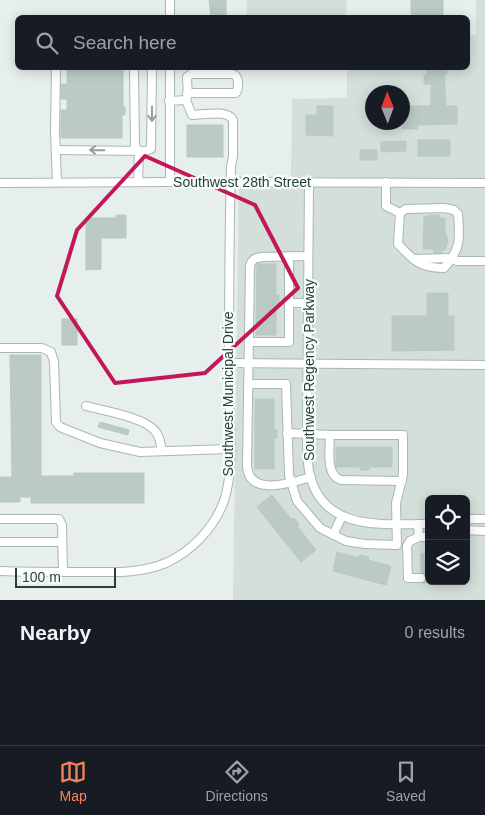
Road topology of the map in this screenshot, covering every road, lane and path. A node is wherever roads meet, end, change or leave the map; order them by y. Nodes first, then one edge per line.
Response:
1 (170, 0) edge
2 (170, 15) edge
3 (56, 70) edge
4 (134, 70) edge
5 (152, 70) edge
6 (170, 70) edge
7 (187, 97) junction
8 (170, 101) junction
9 (56, 150) junction
10 (139, 151) junction
11 (58, 182) junction
12 (138, 182) junction
13 (170, 182) junction
14 (230, 182) junction
15 (309, 182) junction
16 (386, 182) junction
17 (0, 183) edge
18 (485, 184) edge
19 (400, 213) junction
20 (289, 256) junction
21 (308, 256) junction
22 (452, 258) junction
23 (485, 261) edge
24 (289, 303) junction
25 (308, 303) junction
26 (250, 342) junction
27 (0, 348) edge
28 (229, 363) junction
29 (249, 363) junction
30 (308, 363) junction
31 (485, 365) edge
32 (248, 384) junction
33 (86, 406) dead end
34 (287, 433) junction
35 (307, 433) junction
36 (330, 435) junction
37 (229, 449) junction
38 (162, 451) junction
39 (311, 477) junction
40 (402, 481) junction
41 (290, 484) junction
42 (342, 516) junction
43 (0, 519) edge
44 (485, 519) edge
45 (470, 520) edge
46 (396, 524) junction
47 (418, 524) junction
48 (425, 524) edge
49 (470, 530) edge
50 (485, 531) edge
51 (333, 535) junction
52 (419, 537) junction
53 (425, 538) edge
54 (0, 542) edge
55 (62, 542) junction
56 (0, 572) edge
57 (63, 572) junction
58 (421, 578) dead end

1 - 2 street
3 - 9 street
4 - 10 street
5 -> 10 street
6 - 8 street
7 - 7 street
7 - 8 street
7 - 14 street, Southwest Municipal Drive
8 - 13 street
10 -> 9 street
9 - 11 street
10 - 12 street
11 - 12 street, Southwest 28th Street
11 - 17 street, Southwest 28th Street
12 - 13 street, Southwest 28th Street
13 - 14 street, Southwest 28th Street
14 - 15 street, Southwest 28th Street
14 - 28 street, Southwest Municipal Drive
15 - 16 street, Southwest 28th Street
15 - 21 street, Southwest Regency Parkway
16 - 18 street, Southwest 28th Street
16 - 19 street
19 - 22 street
19 - 22 street
20 - 21 street
20 - 24 street
20 - 26 street
21 - 25 street, Southwest Regency Parkway
22 - 23 street
24 - 25 street
24 - 26 street
25 - 30 street, Southwest Regency Parkway
26 - 29 street
27 - 38 street
28 - 29 street
28 - 37 street, Southwest Municipal Drive
29 - 30 street
29 - 32 street
30 - 31 street
30 - 35 street, Southwest Regency Parkway
32 - 34 street
32 - 41 street
33 - 38 street
34 - 35 street
34 - 41 street
35 - 36 street
35 - 39 street, Southwest Regency Parkway
36 - 40 street
36 - 40 street
37 - 38 street
37 - 57 street, Southwest Municipal Drive
39 - 41 street
39 - 42 street, Southwest Regency Parkway
40 - 46 street
41 - 51 street
42 - 46 street, Southwest Regency Parkway
42 - 51 street
43 - 55 street
44 - 45 street
46 - 47 street, Southwest Regency Parkway
46 - 51 street
47 - 48 street, Southwest Regency Parkway
47 - 52 street
49 - 50 street
52 - 53 street
52 - 58 street
54 - 55 street
55 - 57 street
56 - 57 street, Southwest Municipal Drive

